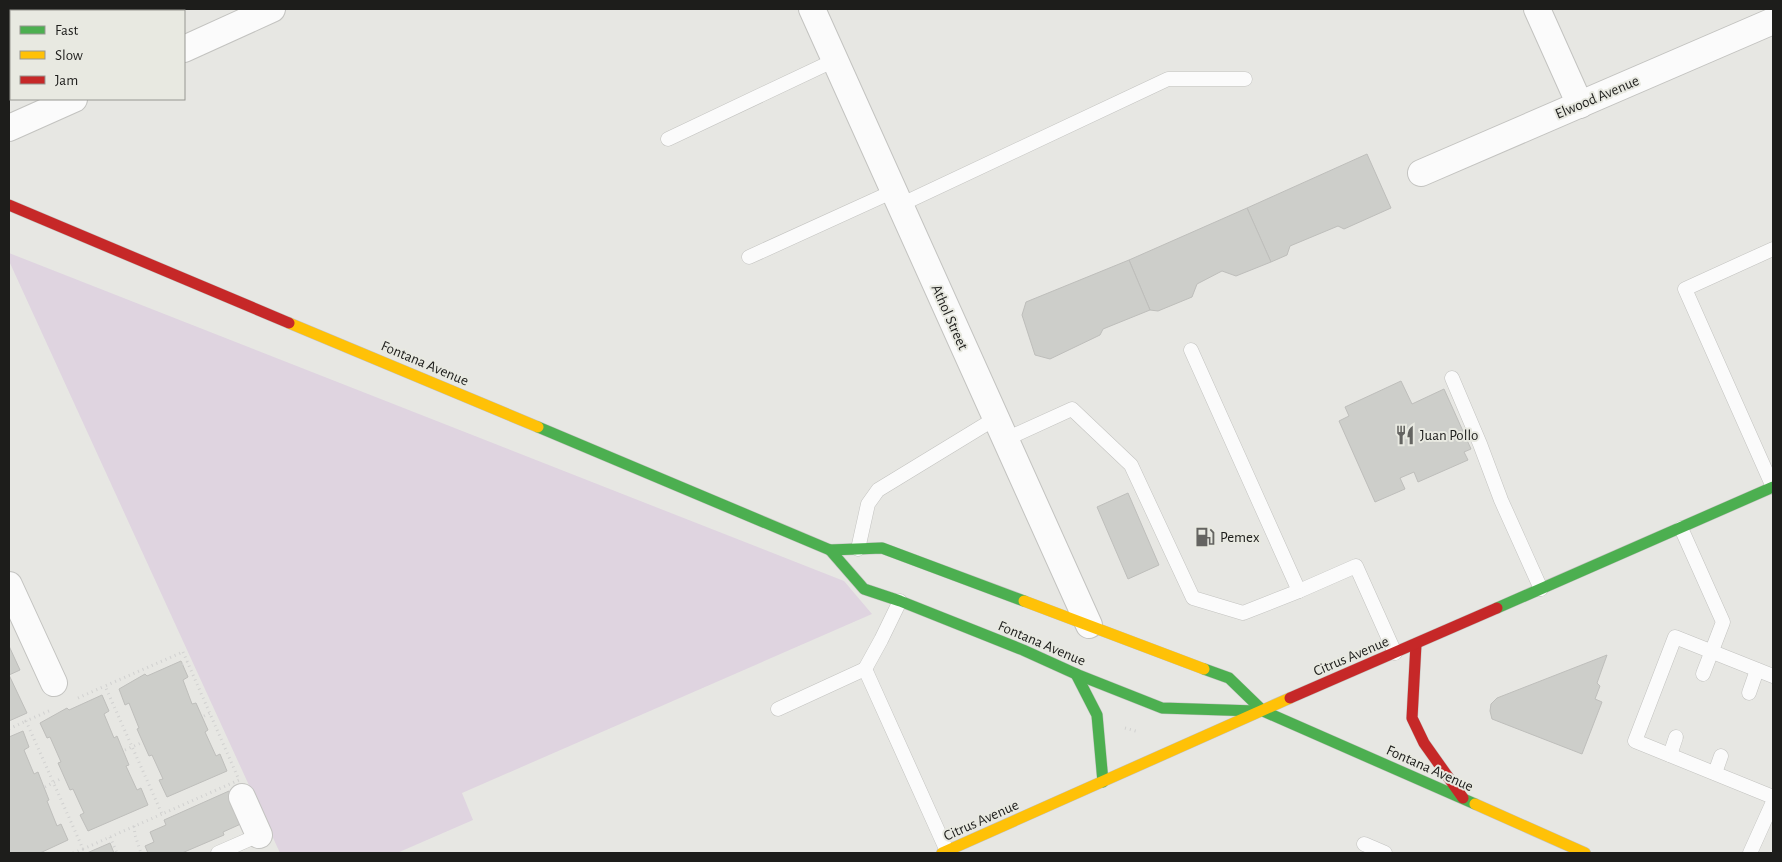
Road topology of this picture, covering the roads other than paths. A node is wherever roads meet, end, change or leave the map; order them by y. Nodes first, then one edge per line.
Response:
1 (272, 9) edge
2 (812, 9) edge
3 (1536, 9) edge
4 (1773, 21) edge
5 (185, 49) edge
6 (835, 60) junction
7 (1245, 79) dead end
8 (72, 100) edge
9 (1580, 105) junction
10 (9, 128) edge
11 (668, 139) dead end
12 (1421, 173) dead end
13 (897, 198) junction
14 (9, 205) edge
15 (1773, 249) edge
16 (749, 256) dead end
17 (1191, 350) dead end
18 (1452, 378) dead end
19 (1001, 429) junction
20 (1773, 487) edge
21 (1681, 528) junction
22 (858, 549) junction
23 (830, 550) junction
24 (9, 585) edge
25 (1541, 589) junction
26 (1299, 591) junction
27 (900, 601) junction
28 (1089, 625) junction
29 (1416, 644) junction
30 (1712, 652) junction
31 (1395, 653) junction
32 (865, 669) junction
33 (1757, 670) junction
34 (1076, 674) junction
35 (1703, 674) dead end
36 (1773, 676) edge
37 (62, 692) road end
38 (1749, 693) dead end
39 (778, 709) dead end
40 (1262, 711) junction
41 (1676, 737) dead end
42 (1670, 754) junction
43 (1721, 756) dead end
44 (1715, 773) junction
45 (1103, 782) junction
46 (242, 797) dead end
47 (1773, 797) edge
48 (1463, 798) junction
49 (1773, 802) edge
50 (260, 835) joint
51 (1364, 844) dead end
52 (953, 851) edge
53 (218, 853) edge
54 (1386, 853) edge
55 (1585, 853) edge
56 (1750, 853) edge

1 - 5 street
2 - 6 street, Athol Street
3 - 9 street
4 - 9 street, Elwood Avenue
6 - 11 lane
6 - 13 street, Athol Street
7 - 13 lane
8 - 10 street
9 - 12 street, Elwood Avenue
13 - 16 lane
13 - 19 street, Athol Street
14 - 23 main road, Fontana Avenue
15 - 20 lane
17 - 26 lane
18 - 25 lane
19 - 22 lane
19 - 26 lane
19 - 28 street, Athol Street
20 - 21 main road, Citrus Avenue
21 - 25 main road, Citrus Avenue
21 - 30 lane
22 - 23 main road, Fontana Avenue
22 - 28 main road, Fontana Avenue
23 - 27 main road, Fontana Avenue
24 - 37 street
25 - 29 main road, Citrus Avenue
26 - 31 lane
27 - 32 lane
27 - 34 main road, Fontana Avenue
28 - 40 main road, Fontana Avenue
29 - 31 main road, Citrus Avenue
29 - 48 main road
30 - 33 lane
30 - 35 lane
30 - 42 lane
31 - 40 main road, Citrus Avenue
32 - 39 lane
32 - 52 lane
33 - 36 lane
33 - 38 lane
34 - 40 main road, Fontana Avenue
34 - 45 main road
40 - 45 main road, Citrus Avenue
40 - 48 main road, Fontana Avenue
41 - 42 lane
42 - 44 lane
43 - 44 lane
44 - 47 lane
45 - 52 main road, Citrus Avenue
46 - 50 street
48 - 55 main road, Fontana Avenue
49 - 56 lane
50 - 53 lane
51 - 54 lane

